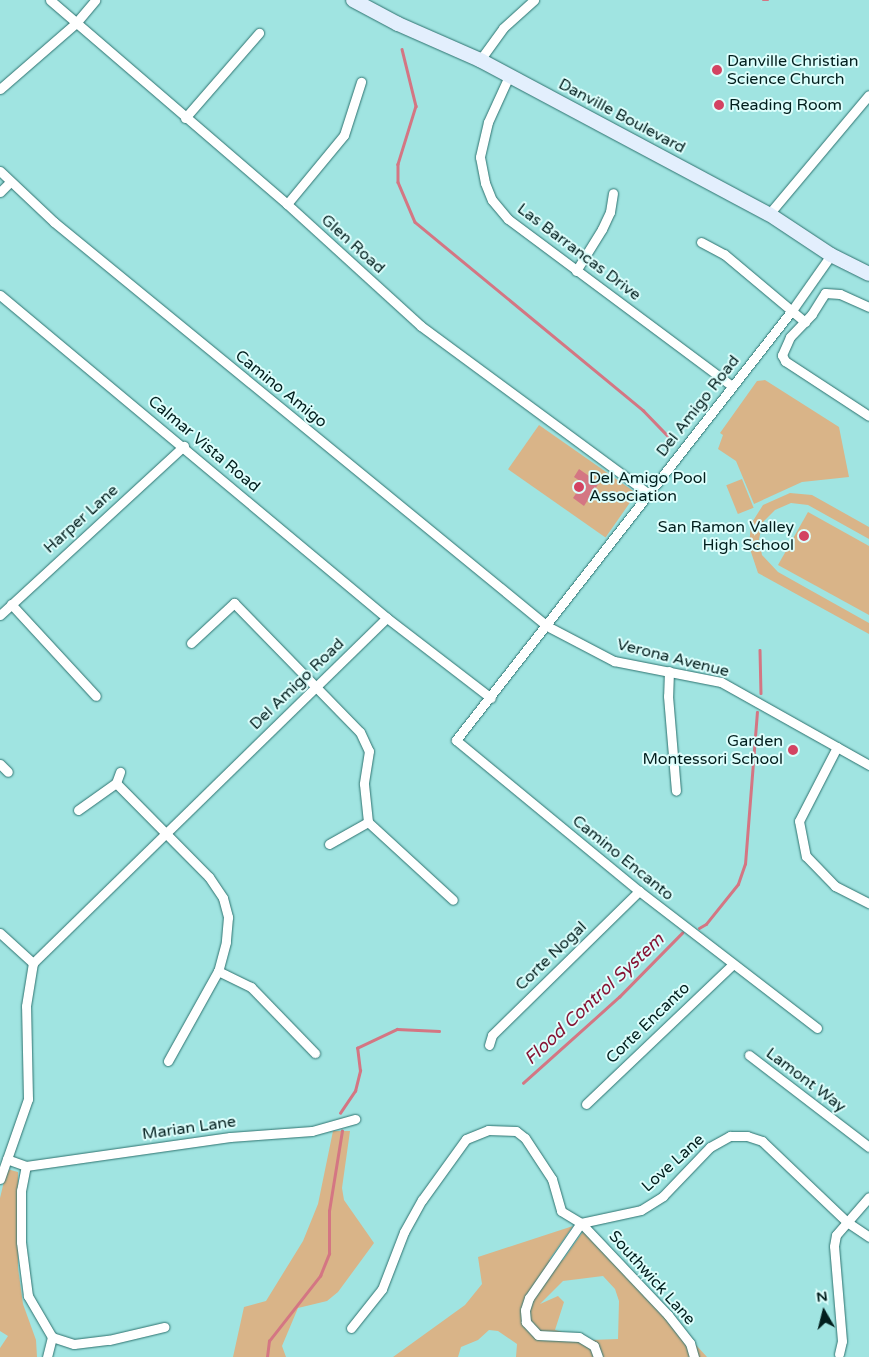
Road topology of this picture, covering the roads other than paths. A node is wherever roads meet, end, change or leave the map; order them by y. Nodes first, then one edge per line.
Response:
1 (50, 0) edge
2 (95, 0) edge
3 (353, 0) edge
4 (534, 0) edge
5 (76, 23) junction
6 (259, 33) dead end
7 (480, 60) junction
8 (509, 76) junction
9 (361, 82) dead end
10 (0, 89) edge
11 (869, 95) edge
12 (186, 118) junction
13 (0, 171) edge
14 (10, 182) junction
15 (0, 192) edge
16 (613, 193) dead end
17 (287, 204) junction
18 (769, 214) junction
19 (701, 242) dead end
20 (831, 255) junction
21 (576, 271) junction
22 (869, 274) edge
23 (0, 295) edge
24 (869, 307) edge
25 (793, 309) junction
26 (805, 322) junction
27 (732, 386) junction
28 (869, 416) edge
29 (184, 446) junction
30 (649, 494) junction
31 (11, 604) junction
32 (0, 615) edge
33 (387, 618) junction
34 (547, 626) junction
35 (191, 643) dead end
36 (669, 671) junction
37 (316, 686) junction
38 (96, 696) dead end
39 (492, 698) junction
40 (837, 747) junction
41 (0, 764) edge
42 (869, 765) edge
43 (8, 772) dead end
44 (120, 772) dead end
45 (116, 783) junction
46 (676, 791) dead end
47 (78, 810) dead end
48 (368, 822) junction
49 (165, 834) junction
50 (329, 844) dead end
51 (639, 891) junction
52 (454, 900) dead end
53 (869, 902) edge
54 (0, 933) edge
55 (33, 964) junction
56 (732, 965) junction
57 (218, 971) junction
58 (817, 1028) dead end
59 (489, 1045) dead end
60 (314, 1053) dead end
61 (749, 1055) dead end
62 (168, 1062) dead end
63 (586, 1104) dead end
64 (355, 1119) dead end
65 (869, 1147) edge
66 (7, 1158) junction
67 (26, 1166) junction
68 (0, 1179) edge
69 (869, 1198) edge
70 (848, 1222) junction
71 (581, 1224) junction
72 (869, 1237) edge
73 (164, 1327) dead end
74 (351, 1328) dead end
75 (52, 1336) junction
76 (839, 1354) dead end
77 (47, 1357) edge
78 (598, 1357) edge
79 (694, 1357) edge

1 - 5 street, Glen Road
2 - 5 street
3 - 7 main road, Danville Boulevard
4 - 7 street
5 - 10 street
5 - 12 street, Glen Road
6 - 12 street
7 - 8 main road, Danville Boulevard
8 - 18 main road, Danville Boulevard
8 - 21 street, Las Barrancas Drive
9 - 17 street
11 - 18 street
12 - 17 street, Glen Road
13 - 14 street, Camino Amigo
14 - 15 street
14 - 34 street, Camino Amigo
16 - 21 street
17 - 30 street, Glen Road
18 - 20 main road, Danville Boulevard
19 - 25 street
20 - 22 main road, Danville Boulevard
20 - 25 street, Del Amigo Road
21 - 27 street, Las Barrancas Drive
23 - 29 street, Calmar Vista Road
24 - 26 street
25 - 26 street
25 - 27 street, Del Amigo Road
26 - 28 street
27 - 30 street, Del Amigo Road
29 - 31 street, Harper Lane
29 - 33 street, Calmar Vista Road
30 - 34 street, Del Amigo Road
31 - 32 street, Harper Lane
31 - 38 street
33 - 37 street, Del Amigo Road
33 - 39 street
34 - 36 street, Verona Avenue
34 - 39 street, Del Amigo Road
35 - 37 street
36 - 40 street, Verona Avenue
36 - 46 street
37 - 48 street
37 - 49 street, Del Amigo Road
39 - 51 street, Camino Encanto
40 - 42 street, Verona Avenue
40 - 53 street
41 - 43 street
44 - 45 street
45 - 47 street
45 - 49 street
48 - 50 street
48 - 52 street
49 - 55 street, Del Amigo Road
49 - 57 street
51 - 56 street, Camino Encanto
51 - 59 street, Corte Nogal
54 - 55 street
55 - 66 street
56 - 58 street, Camino Encanto
56 - 63 street, Corte Encanto
57 - 60 street
57 - 62 street
61 - 65 street, Lamont Way
64 - 67 street, Marian Lane
66 - 67 street
66 - 68 street
67 - 75 street
69 - 70 street
70 - 71 street, Love Lane
70 - 72 street, Love Lane
70 - 76 street
71 - 74 street
71 - 78 street
71 - 79 street, Southwick Lane
73 - 75 street
75 - 77 street

